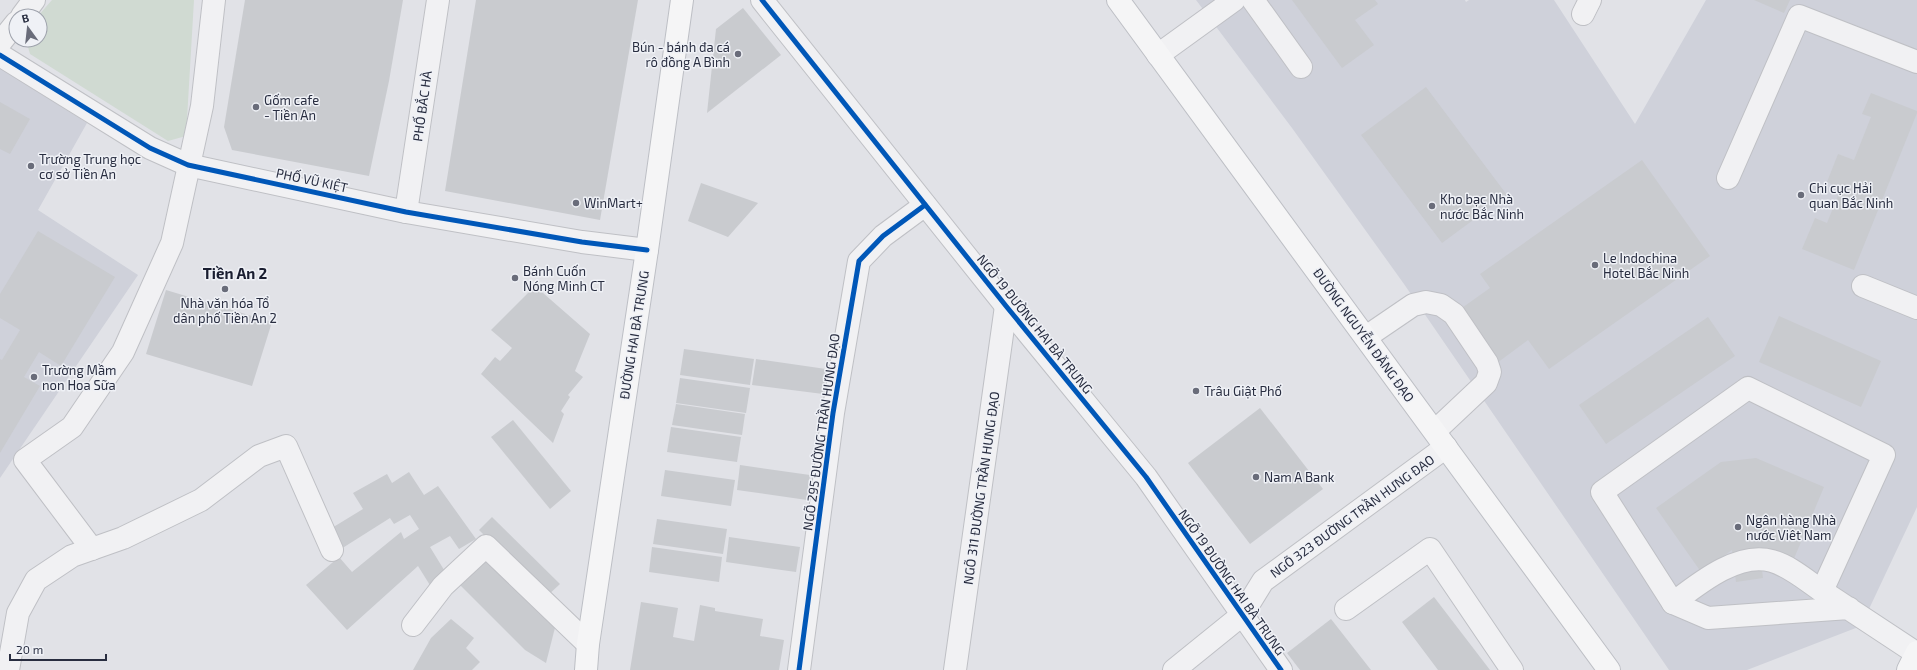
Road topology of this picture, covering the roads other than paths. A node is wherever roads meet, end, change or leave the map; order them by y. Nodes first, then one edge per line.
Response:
1 (214, 0) edge
2 (438, 0) edge
3 (682, 0) edge
4 (762, 0) edge
5 (1118, 0) edge
6 (1234, 0) edge
7 (1252, 0) edge
8 (8, 33) edge
9 (0, 43) edge
10 (0, 55) edge
11 (1158, 55) junction
12 (1917, 62) edge
13 (1301, 67) dead end
14 (188, 165) junction
15 (1728, 178) dead end
16 (925, 205) junction
17 (406, 212) junction
18 (647, 250) junction
19 (1862, 286) dead end
20 (1006, 306) junction
21 (1917, 308) edge
22 (1366, 337) junction
23 (1440, 439) junction
24 (92, 549) junction
25 (332, 550) dead end
26 (1822, 591) junction
27 (1673, 603) junction
28 (1849, 608) junction
29 (1346, 609) dead end
30 (1242, 615) junction
31 (413, 625) dead end
32 (588, 644) junction
33 (1914, 658) edge
34 (8, 670) edge
35 (586, 670) edge
36 (799, 670) edge
37 (955, 670) edge
38 (1174, 670) edge
39 (1281, 670) edge
40 (1512, 670) edge
41 (1609, 670) edge

1 - 14 street
2 - 17 street, PHỐ BẮC HÀ
3 - 18 main road, ĐƯỜNG HAI BÀ TRƯNG
4 - 16 street, NGÕ 19 ĐƯỜNG HAI BÀ TRƯNG
5 - 11 main road, ĐƯỜNG NGUYỄN ĐĂNG ĐẠO
6 - 11 street
7 - 13 street
8 - 9 street
10 - 14 street, PHỐ VŨ KIỆT
11 - 22 main road, ĐƯỜNG NGUYỄN ĐĂNG ĐẠO
12 - 15 street
14 - 17 street, PHỐ VŨ KIỆT
14 - 24 street
16 - 20 street, NGÕ 19 ĐƯỜNG HAI BÀ TRƯNG
16 - 36 street, NGÕ 295 ĐƯỜNG TRẦN HƯNG ĐẠO
17 - 18 street, PHỐ VŨ KIỆT
18 - 32 main road, ĐƯỜNG HAI BÀ TRƯNG
19 - 21 street
20 - 30 street, NGÕ 19 ĐƯỜNG HAI BÀ TRƯNG
20 - 37 street, NGÕ 311 ĐƯỜNG TRẦN HƯNG ĐẠO
22 - 23 main road, ĐƯỜNG NGUYỄN ĐĂNG ĐẠO
22 - 23 street, NGÕ 323 ĐƯỜNG TRẦN HƯNG ĐẠO
23 - 30 street, NGÕ 323 ĐƯỜNG TRẦN HƯNG ĐẠO
23 - 41 main road, ĐƯỜNG NGUYỄN ĐĂNG ĐẠO
24 - 25 street
24 - 34 street
26 - 27 street
26 - 27 street
26 - 28 street
27 - 28 street
28 - 33 street
29 - 40 street
30 - 38 street, NGÕ 323 ĐƯỜNG TRẦN HƯNG ĐẠO
30 - 39 street, NGÕ 19 ĐƯỜNG HAI BÀ TRƯNG
31 - 32 street
32 - 35 main road, ĐƯỜNG HAI BÀ TRƯNG

